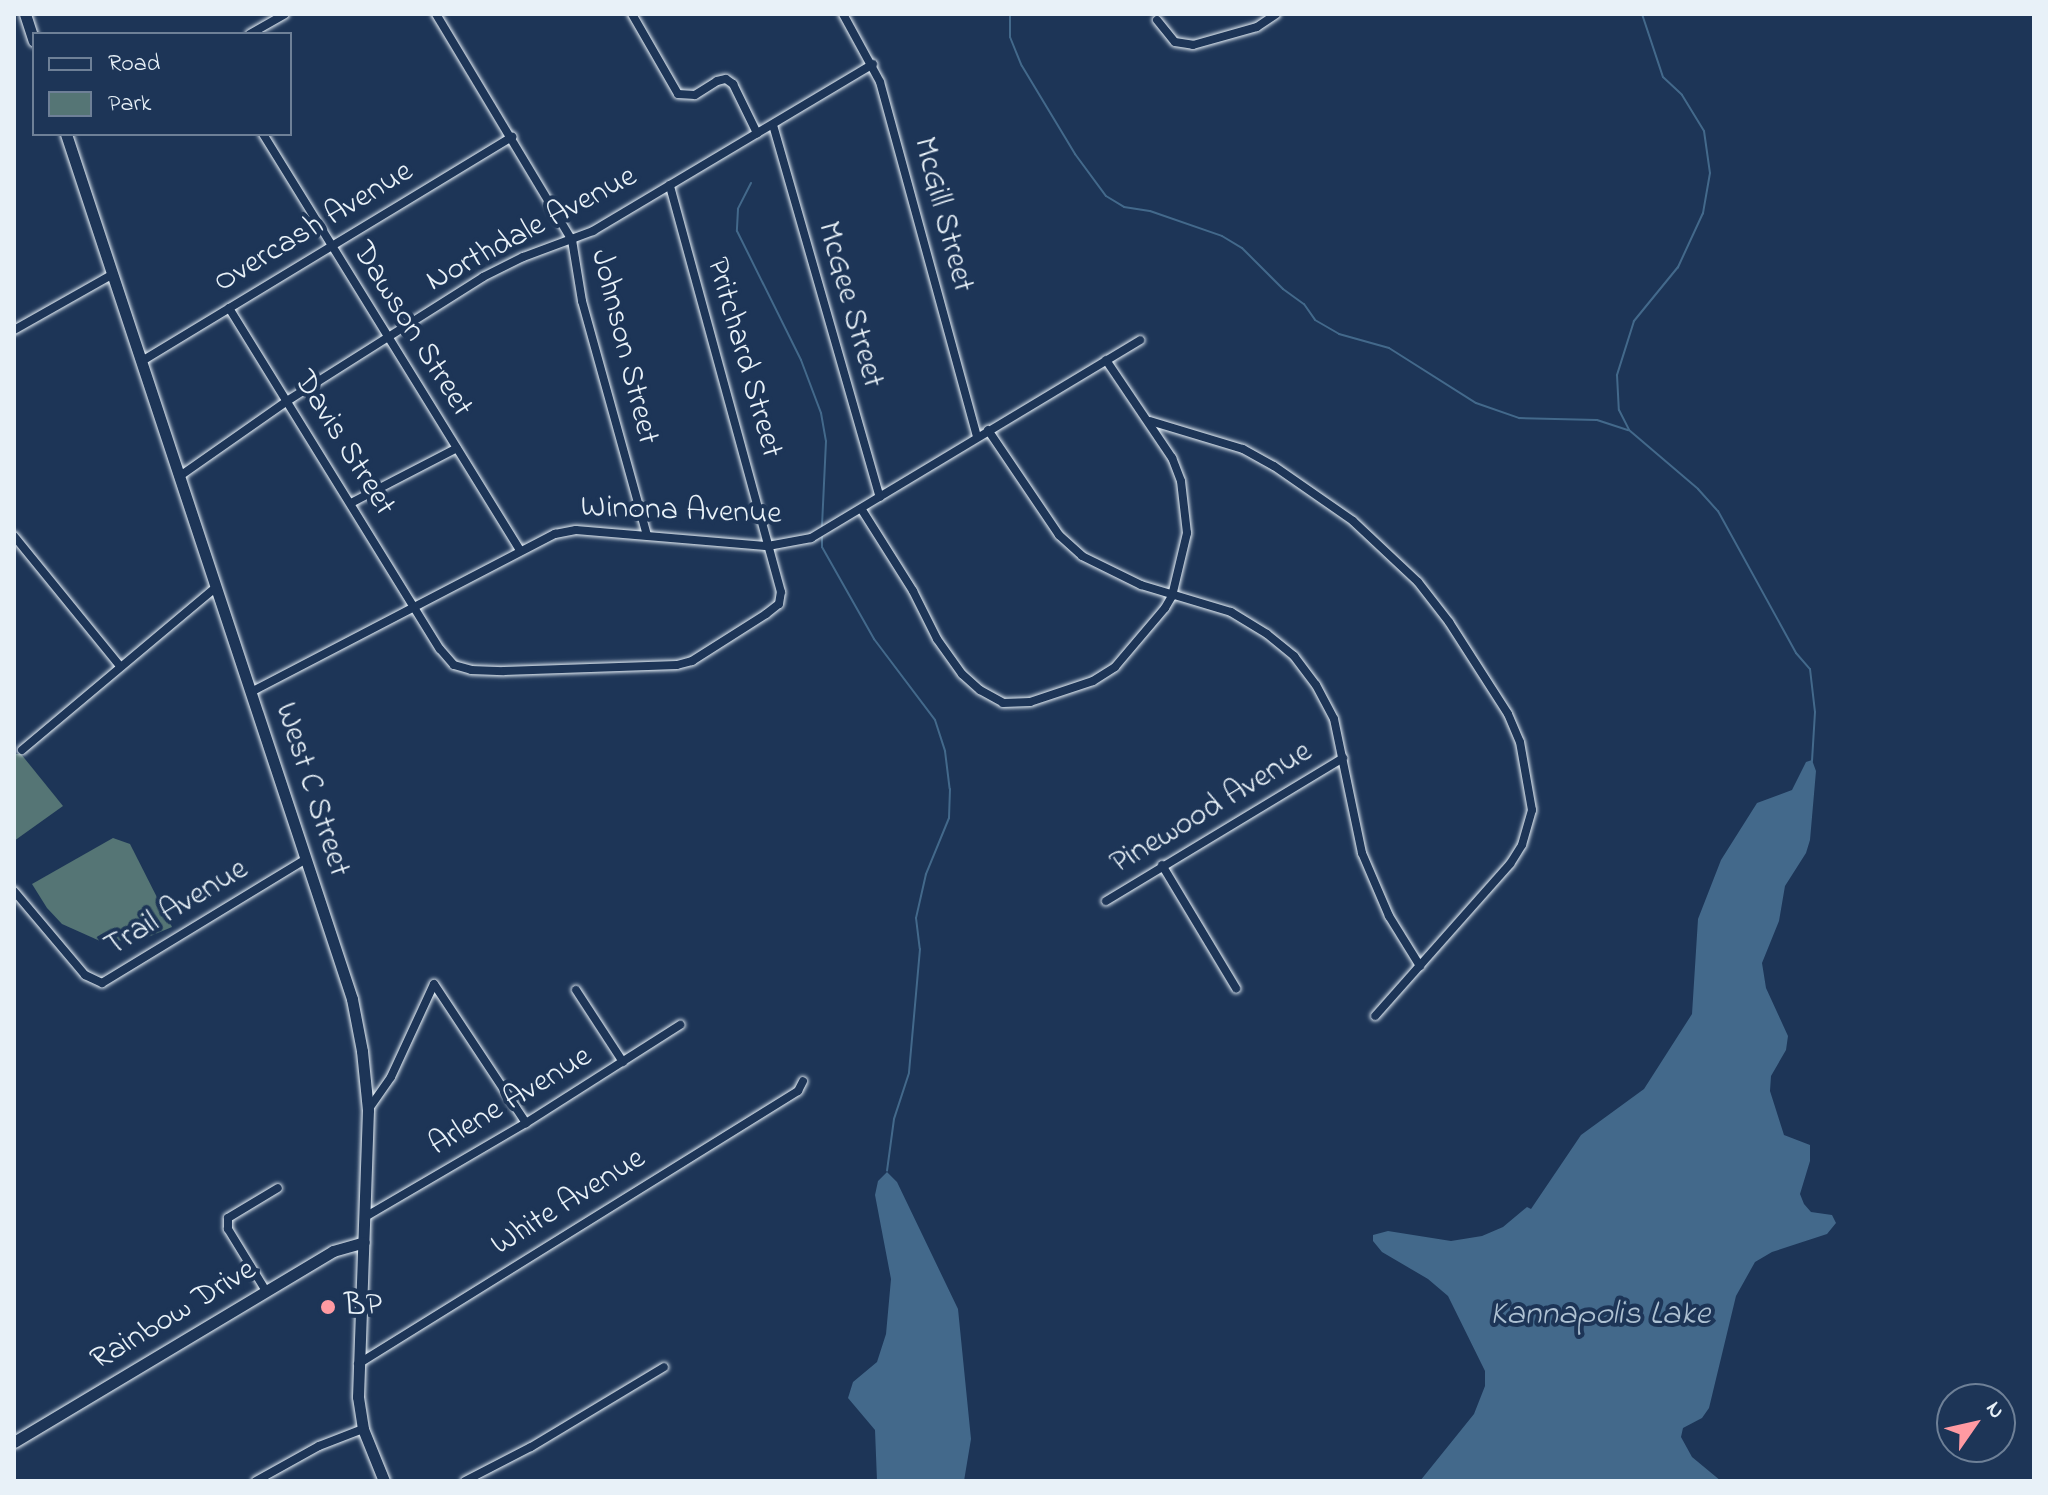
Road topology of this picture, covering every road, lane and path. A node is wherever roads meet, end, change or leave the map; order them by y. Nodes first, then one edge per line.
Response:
1 (25, 14) edge
2 (285, 14) edge
3 (436, 14) edge
4 (632, 14) edge
5 (843, 14) edge
6 (1276, 14) edge
7 (1157, 20) dead end
8 (254, 32) edge
9 (32, 35) edge
10 (873, 64) junction
11 (773, 125) junction
12 (757, 133) junction
13 (67, 136) edge
14 (264, 136) edge
15 (512, 137) junction
16 (670, 185) junction
17 (572, 240) junction
18 (331, 246) junction
19 (113, 274) junction
20 (229, 308) junction
21 (14, 330) edge
22 (387, 339) junction
23 (1140, 340) dead end
24 (1106, 360) junction
25 (142, 361) junction
26 (287, 401) junction
27 (1150, 421) junction
28 (988, 430) junction
29 (977, 437) junction
30 (457, 448) junction
31 (180, 476) junction
32 (880, 497) junction
33 (351, 503) junction
34 (862, 510) junction
35 (647, 535) junction
36 (14, 536) edge
37 (768, 546) junction
38 (520, 550) junction
39 (216, 587) junction
40 (1172, 596) junction
41 (415, 606) junction
42 (120, 666) junction
43 (251, 692) junction
44 (22, 750) dead end
45 (1343, 758) junction
46 (306, 859) junction
47 (1162, 865) junction
48 (14, 891) edge
49 (1106, 901) dead end
50 (1420, 966) junction
51 (1236, 988) dead end
52 (576, 990) dead end
53 (1375, 1016) dead end
54 (680, 1025) dead end
55 (623, 1062) junction
56 (803, 1081) dead end
57 (368, 1110) junction
58 (526, 1123) junction
59 (278, 1188) dead end
60 (365, 1217) junction
61 (364, 1242) junction
62 (266, 1291) junction
63 (357, 1365) junction
64 (664, 1367) dead end
65 (363, 1429) junction
66 (14, 1442) edge
67 (256, 1481) edge
68 (384, 1481) edge
69 (465, 1481) edge

1 - 9 main road
2 - 8 street
3 - 15 street, Johnson Street
4 - 12 street
5 - 10 street, McGill Street
6 - 7 street
10 - 11 street, Northdale Avenue
10 - 29 street, McGill Street
11 - 12 street, Northdale Avenue
11 - 32 street, McGee Street
12 - 16 street, Northdale Avenue
13 - 19 main road, West C Street
14 - 18 street, Dawson Street
15 - 17 street, Johnson Street
15 - 18 street, Overcash Avenue
16 - 17 street, Northdale Avenue
16 - 37 street, Pritchard Street
17 - 22 street, Northdale Avenue
17 - 35 street, Johnson Street
18 - 20 street, Overcash Avenue
18 - 22 street, Dawson Street
19 - 21 street
19 - 25 main road, West C Street
20 - 25 street, Overcash Avenue
20 - 26 street, Davis Street
22 - 26 street, Northdale Avenue
22 - 30 street, Dawson Street
23 - 24 street, Winona Avenue
24 - 27 street
24 - 28 street, Winona Avenue
25 - 31 main road, West C Street
26 - 31 street, Northdale Avenue
26 - 33 street, Davis Street
27 - 40 street
27 - 50 street
28 - 29 street, Winona Avenue
28 - 40 street
29 - 32 street, Winona Avenue
30 - 33 street
30 - 38 street, Dawson Street
31 - 39 main road, West C Street
32 - 34 street, Winona Avenue
33 - 41 street, Davis Street
34 - 37 street, Winona Avenue
34 - 40 street
35 - 37 street, Winona Avenue
35 - 38 street, Winona Avenue
36 - 42 street
37 - 41 street, Pritchard Street
38 - 41 street, Winona Avenue
39 - 42 street
39 - 43 main road, West C Street
40 - 45 street
41 - 43 street, Winona Avenue
42 - 44 street
43 - 46 main road, West C Street
45 - 47 street, Pinewood Avenue
45 - 50 street
46 - 48 street, Trail Avenue
46 - 57 main road, West C Street
47 - 49 street, Pinewood Avenue
47 - 51 street
50 - 53 street
52 - 55 street
54 - 55 street, Arlene Avenue
55 - 58 street, Arlene Avenue
56 - 63 street, White Avenue
57 - 58 street
57 - 60 main road, West C Street
58 - 60 street, Arlene Avenue
59 - 62 street
60 - 61 main road, West C Street
61 - 62 main road, Rainbow Drive
61 - 63 main road, West C Street
62 - 66 main road, Rainbow Drive
63 - 65 main road, West C Street
64 - 69 street
65 - 67 street
65 - 68 main road, West C Street

